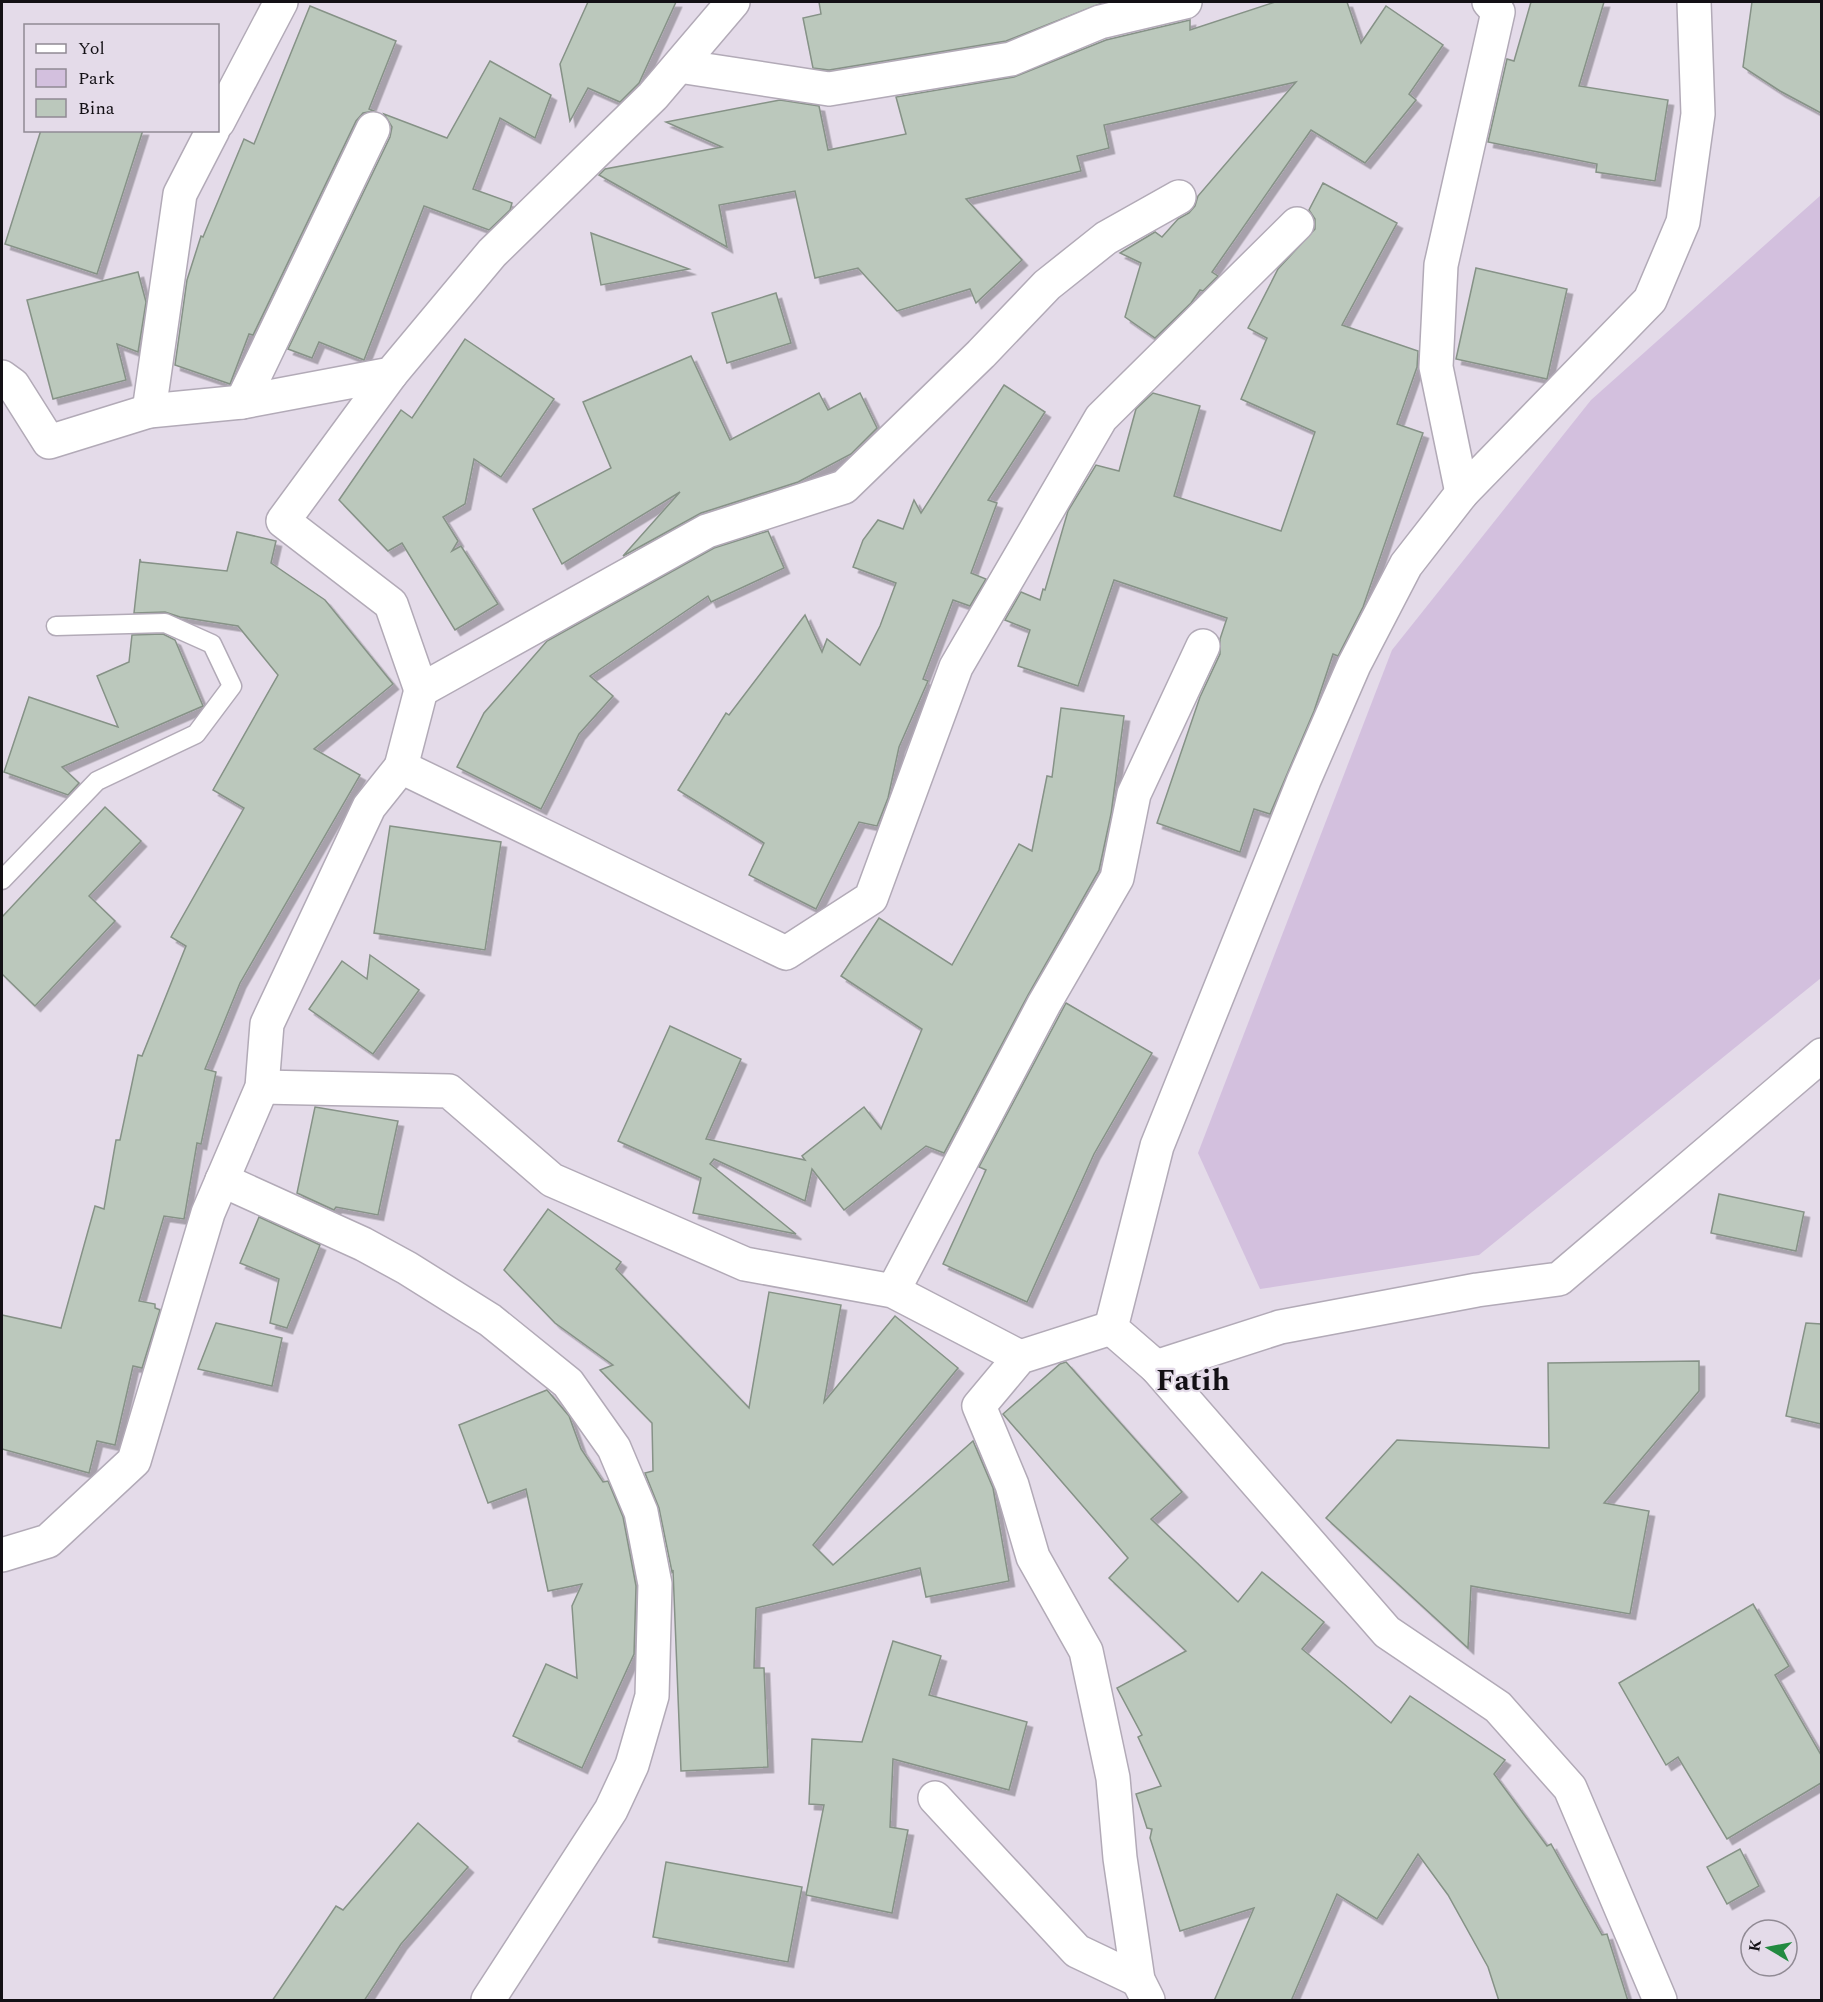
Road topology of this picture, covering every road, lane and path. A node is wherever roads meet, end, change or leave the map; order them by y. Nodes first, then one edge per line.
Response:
1 (281, 2) edge
2 (733, 2) edge
3 (1185, 2) edge
4 (1490, 2) edge
5 (1694, 2) edge
6 (679, 66) junction
7 (219, 120) edge
8 (373, 129) dead end
9 (212, 132) edge
10 (1179, 197) dead end
11 (1297, 224) dead end
12 (391, 374) junction
13 (2, 377) edge
14 (242, 402) junction
15 (149, 411) junction
16 (1462, 493) junction
17 (56, 626) dead end
18 (1203, 646) dead end
19 (421, 690) junction
20 (401, 767) junction
21 (2, 880) edge
22 (1821, 1055) edge
23 (262, 1087) junction
24 (222, 1180) junction
25 (893, 1291) junction
26 (1111, 1328) junction
27 (1020, 1357) junction
28 (1156, 1367) junction
29 (2, 1555) edge
30 (935, 1798) dead end
31 (1143, 1990) edge
32 (488, 2001) edge
33 (1660, 2001) edge

1 - 7 street
2 - 6 street
3 - 6 street
4 - 16 street
5 - 16 street
6 - 12 street
8 - 14 street
9 - 15 street
10 - 19 street
11 - 20 street
12 - 14 street
12 - 19 street
13 - 15 street
14 - 15 street
16 - 26 street
17 - 21 lane
18 - 25 street
19 - 20 street
20 - 23 street
22 - 28 street
23 - 24 street
23 - 25 street
24 - 29 street
24 - 32 street
25 - 27 street
26 - 27 street
26 - 28 street
27 - 31 street
28 - 33 street
30 - 31 street

